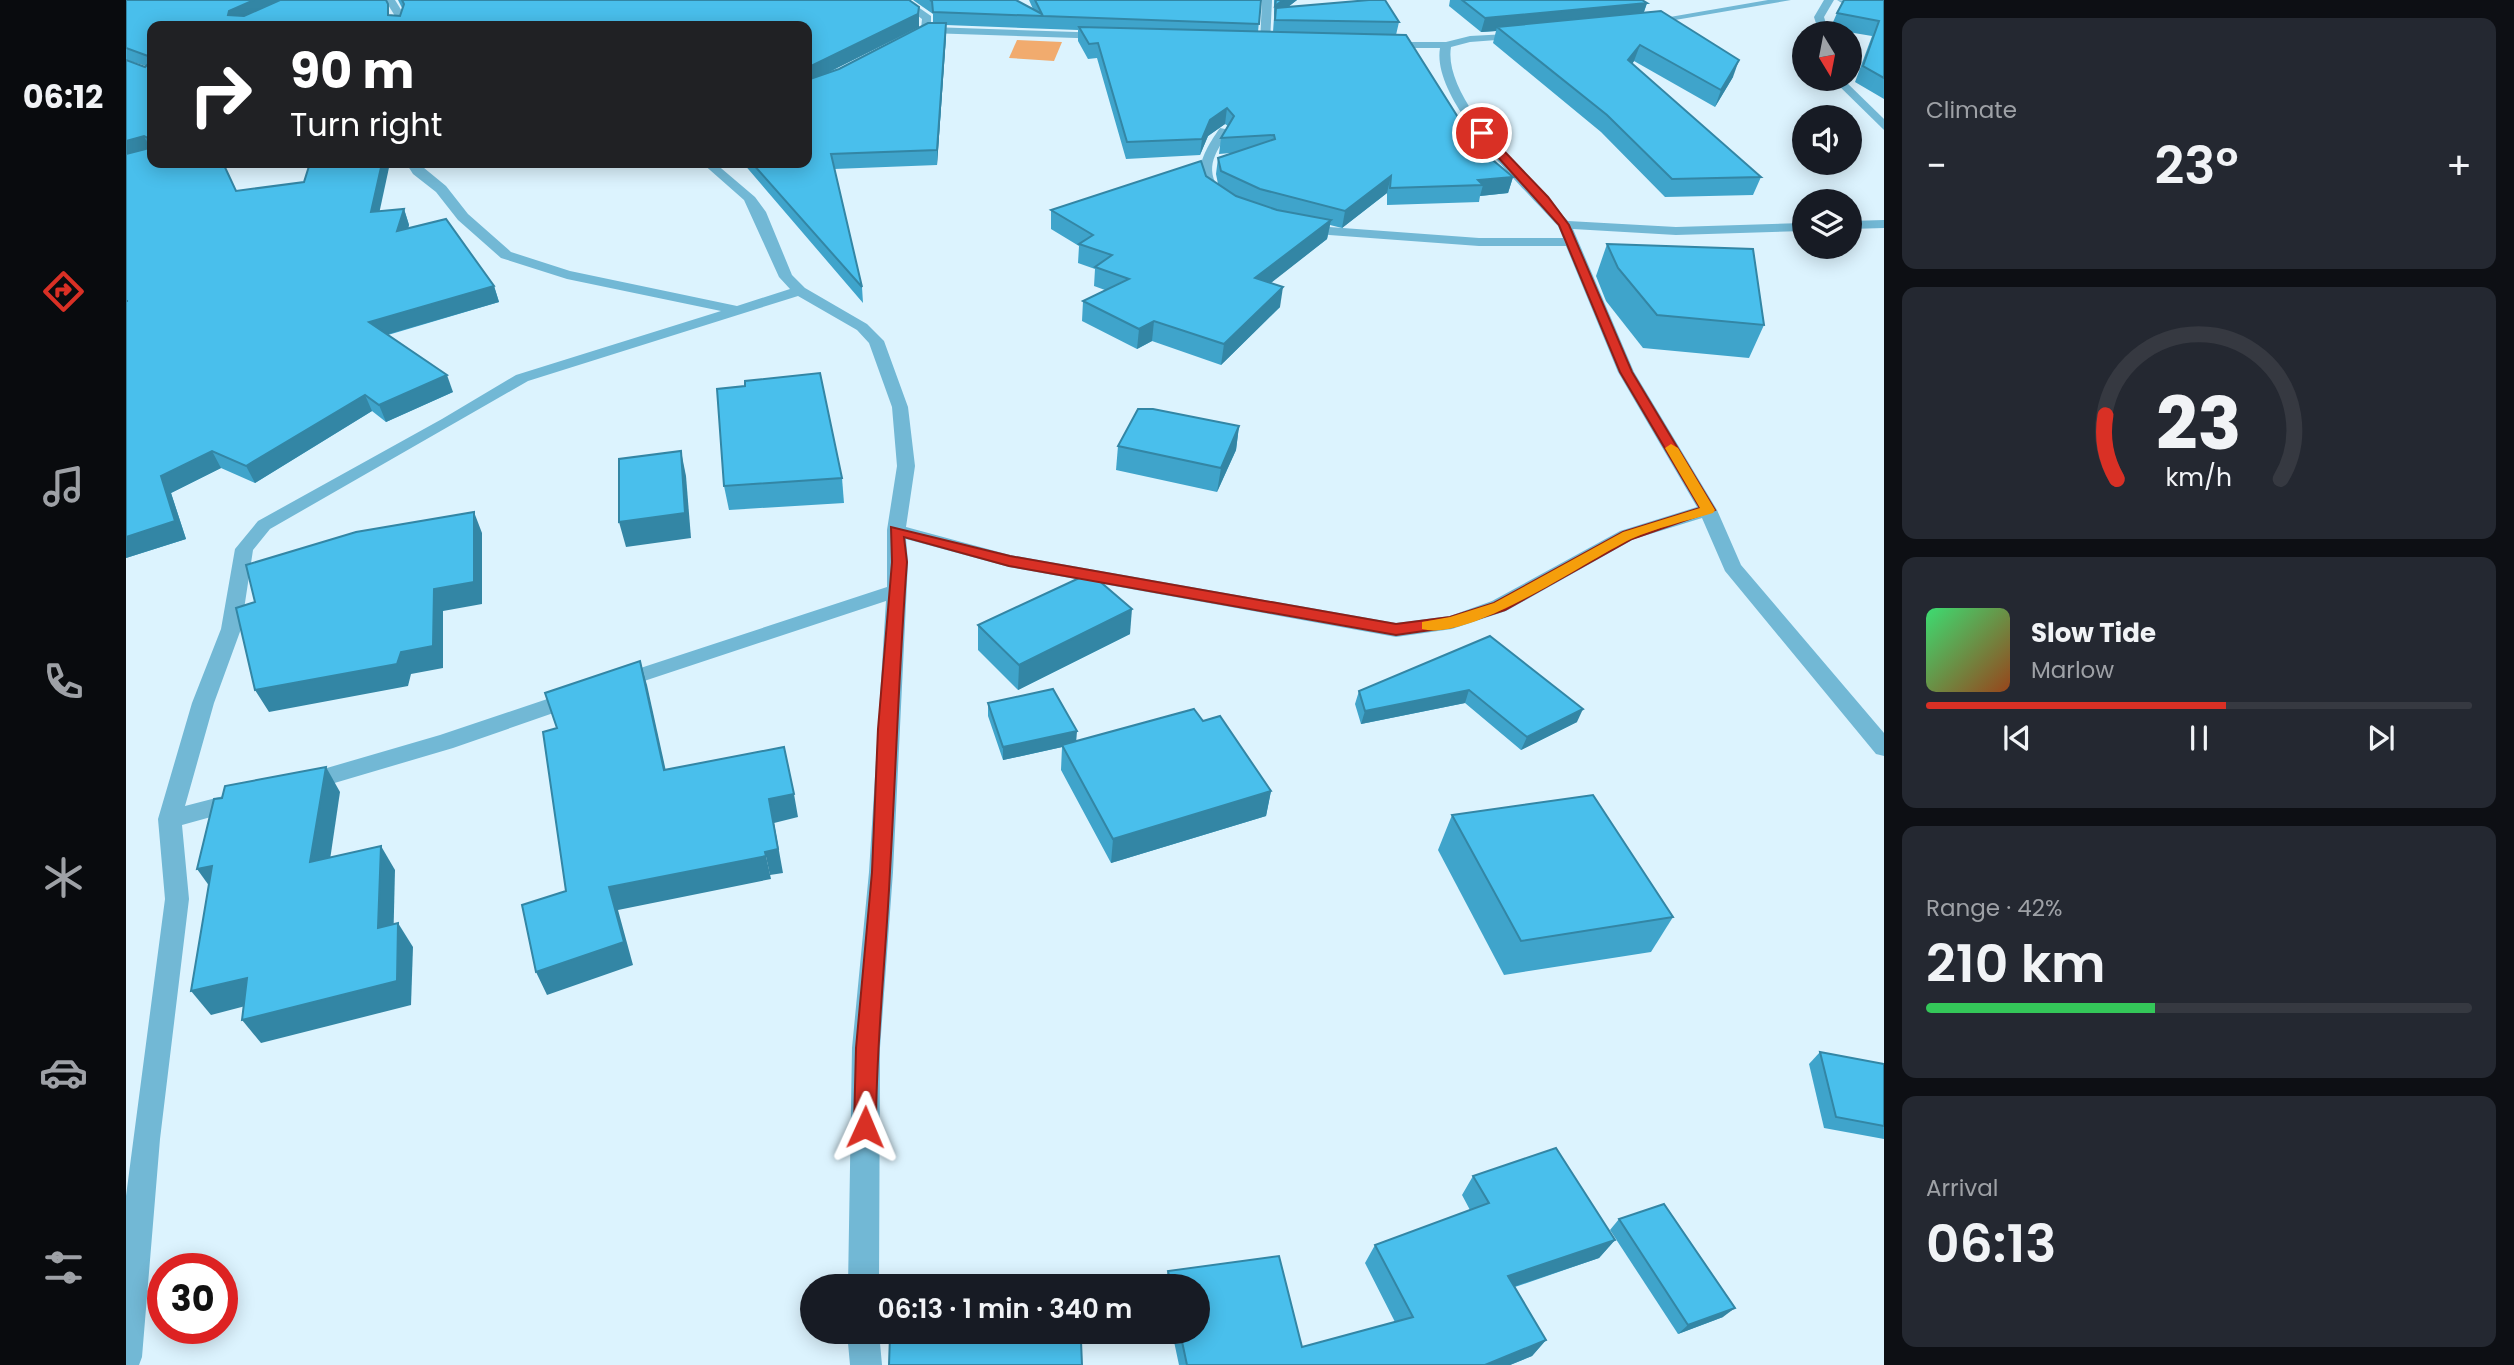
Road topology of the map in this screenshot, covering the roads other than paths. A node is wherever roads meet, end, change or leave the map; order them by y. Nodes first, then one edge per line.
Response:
1 (390, 0) edge
2 (902, 0) edge
3 (1267, 0) edge
4 (1786, 0) edge
5 (1829, 0) edge
6 (1842, 0) edge
7 (1884, 7) edge
8 (400, 21) edge
9 (1820, 21) edge
10 (1636, 24) edge
11 (926, 30) junction
12 (1538, 34) edge
13 (1113, 37) edge
14 (903, 42) edge
15 (1252, 43) edge
16 (1265, 43) junction
17 (1279, 44) edge
18 (1377, 44) edge
19 (1446, 45) junction
20 (1849, 91) edge
21 (1884, 126) edge
22 (1224, 131) edge
23 (415, 168) edge
24 (714, 168) edge
25 (1231, 204) edge
26 (1884, 224) edge
27 (1286, 225) edge
28 (1564, 225) junction
29 (1862, 225) edge
30 (1792, 227) edge
31 (1573, 242) junction
32 (800, 290) junction
33 (739, 311) junction
34 (1708, 510) junction
35 (896, 530) junction
36 (896, 592) junction
37 (1884, 748) edge
38 (288, 788) edge
39 (261, 795) edge
40 (170, 819) junction
41 (863, 1274) edge
42 (864, 1344) edge
43 (126, 1357) edge
44 (866, 1365) edge

1 - 8 street
2 - 11 street
3 - 16 street
4 - 10 street
5 - 9 street
6 - 7 street
11 - 13 street
11 - 14 street
12 - 19 street
15 - 16 street
16 - 17 street
18 - 19 street
19 - 28 street
20 - 21 street
22 - 25 street
23 - 33 street
24 - 32 street
26 - 29 street
27 - 31 street
28 - 30 street
28 - 31 street
31 - 34 street
32 - 33 street
32 - 35 street
33 - 40 street
34 - 35 street
34 - 37 street
35 - 36 street
36 - 38 street
36 - 41 street
39 - 40 street
40 - 43 street
42 - 44 street

